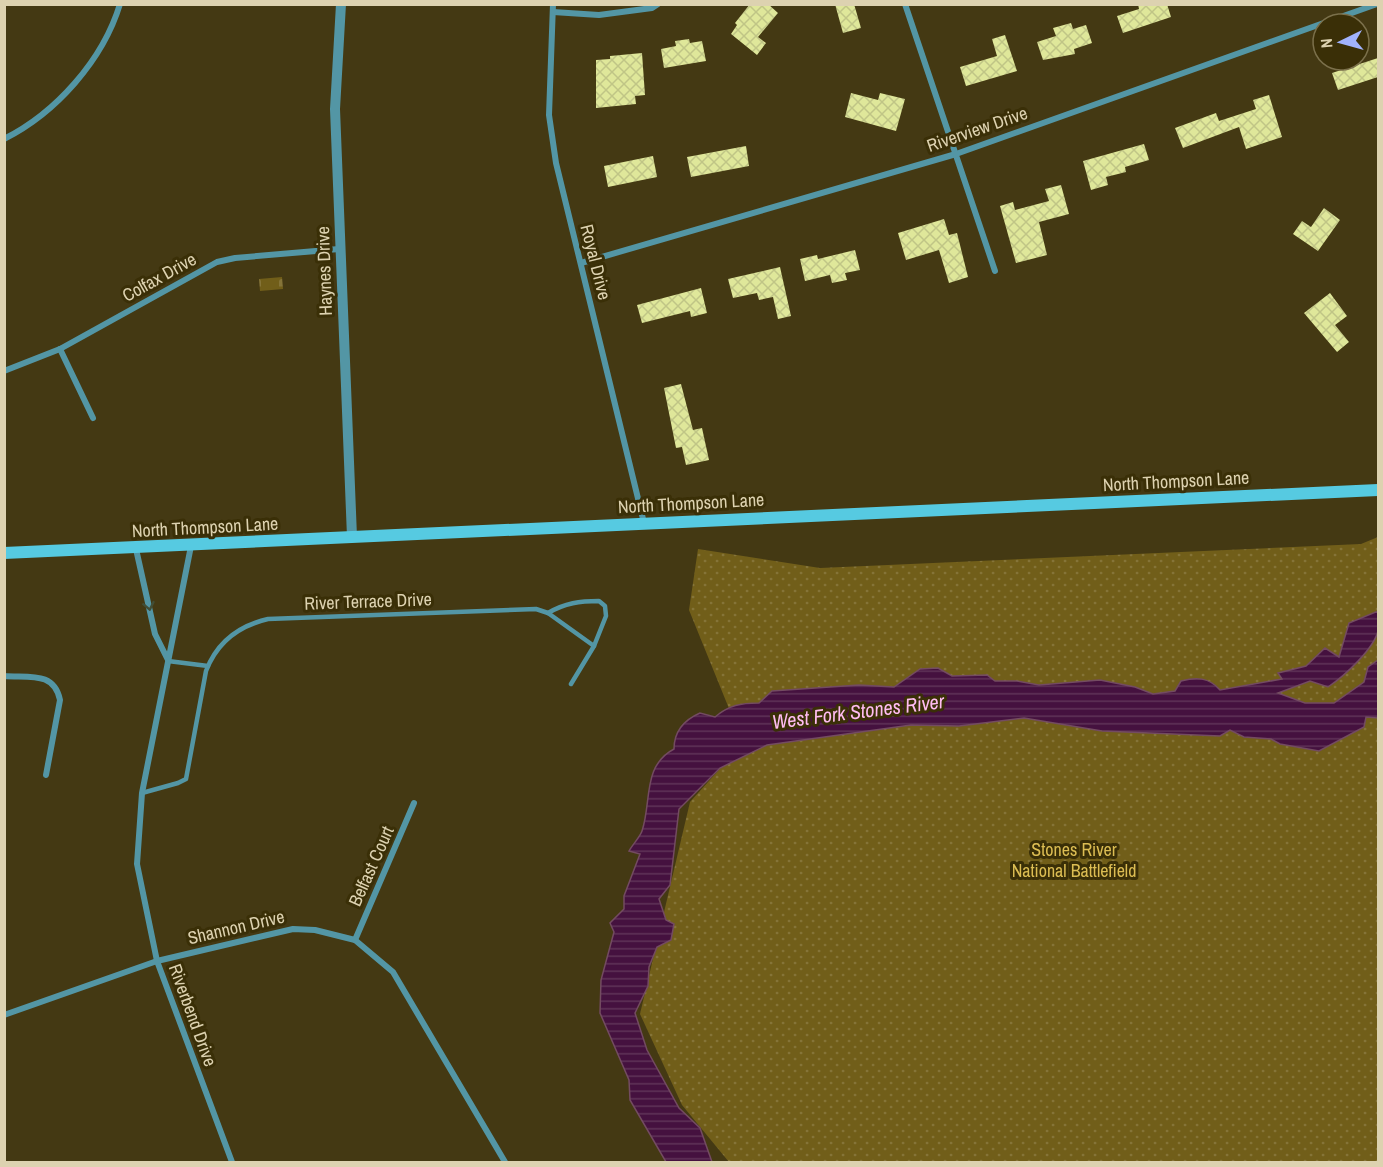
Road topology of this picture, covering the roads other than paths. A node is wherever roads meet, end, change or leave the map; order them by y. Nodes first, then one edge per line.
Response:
1 (120, 4) edge
2 (341, 4) edge
3 (658, 4) edge
4 (904, 4) edge
5 (1377, 4) edge
6 (553, 8) edge
7 (4, 140) edge
8 (956, 154) junction
9 (339, 249) junction
10 (580, 263) junction
11 (995, 271) dead end
12 (60, 349) junction
13 (4, 371) edge
14 (93, 418) dead end
15 (1375, 491) edge
16 (644, 523) junction
17 (352, 537) junction
18 (191, 546) junction
19 (136, 549) junction
20 (4, 553) edge
21 (548, 613) junction
22 (594, 646) junction
23 (168, 661) junction
24 (208, 666) junction
25 (4, 676) edge
26 (571, 684) dead end
27 (46, 776) dead end
28 (142, 793) junction
29 (414, 803) dead end
30 (355, 940) junction
31 (157, 961) junction
32 (4, 1015) edge
33 (232, 1162) edge
34 (505, 1162) edge

1 - 7 street
2 - 9 street, Haynes Drive
3 - 6 street
4 - 8 street
5 - 8 street, Riverview Drive
6 - 10 street, Royal Drive
8 - 10 street, Riverview Drive
8 - 11 street
9 - 12 street, Colfax Drive
9 - 17 street, Haynes Drive
10 - 16 street, Royal Drive
12 - 13 street, Colfax Drive
12 - 14 street
15 - 16 main road, North Thompson Lane
16 - 17 main road, North Thompson Lane
17 - 18 main road, North Thompson Lane
18 - 19 main road, North Thompson Lane
18 - 23 street, Riverbend Drive
19 - 20 main road, North Thompson Lane
19 -> 23 street
21 - 22 lane, River Terrace Drive
21 - 22 lane
21 - 24 lane, River Terrace Drive
22 - 26 lane
23 - 24 lane
23 - 28 street, Riverbend Drive
24 - 28 lane, River Terrace Drive
25 - 27 street
28 - 31 street, Riverbend Drive
29 - 30 street, Belfast Court
30 - 31 street, Shannon Drive
30 - 34 street, Shannon Drive
31 - 32 street, Shannon Drive
31 - 33 street, Riverbend Drive

